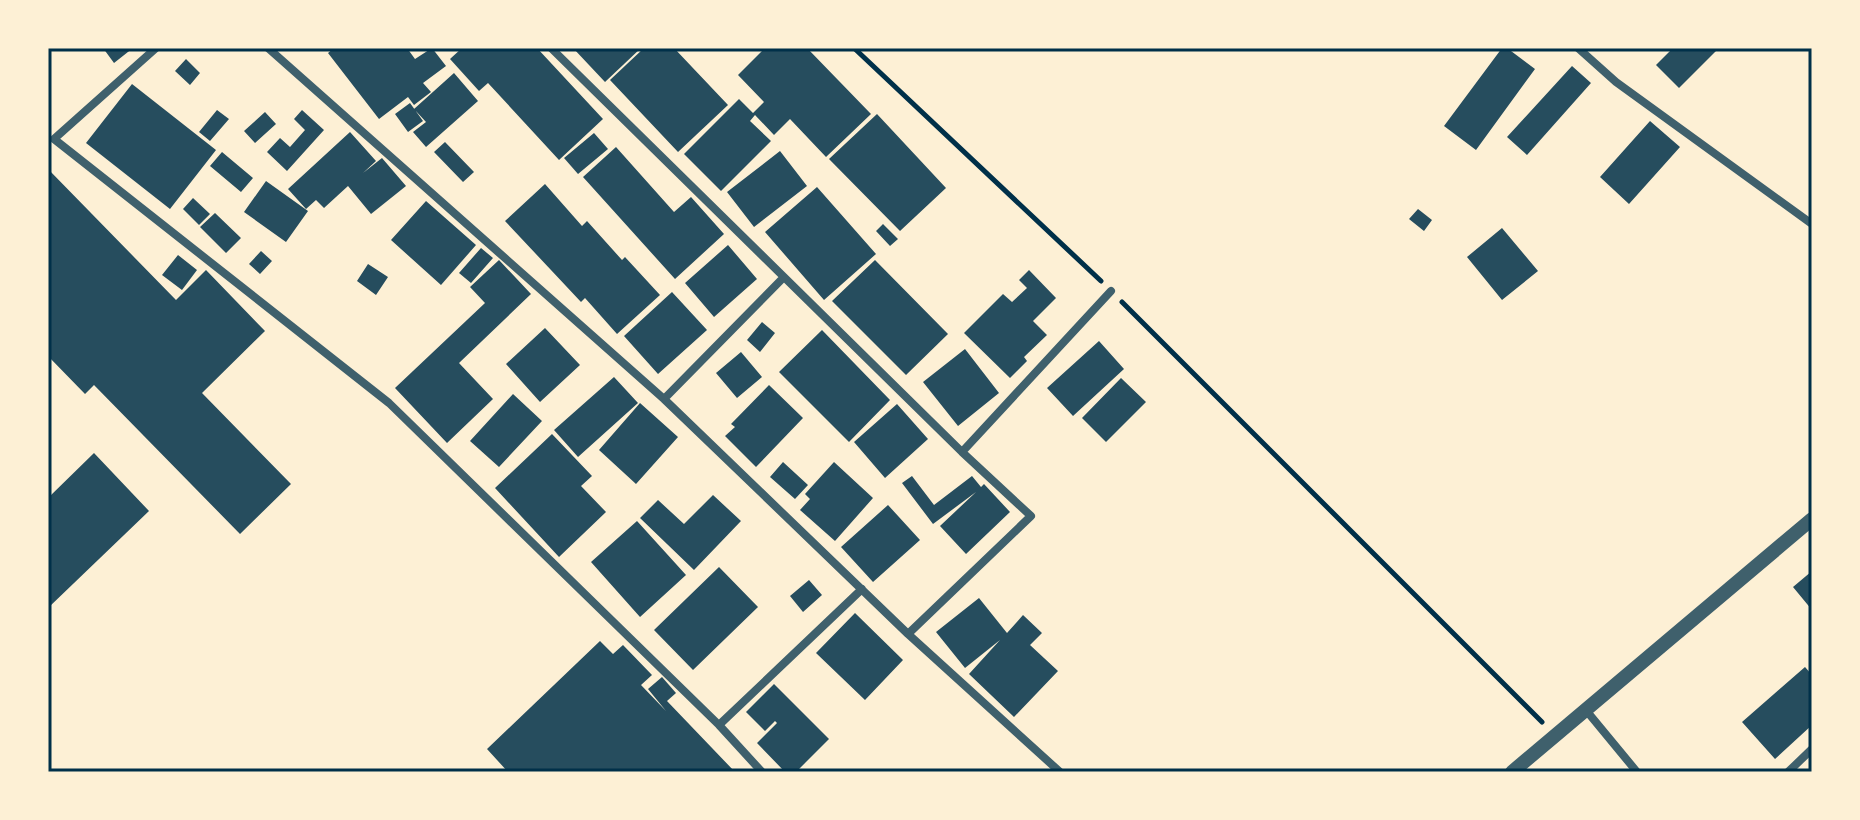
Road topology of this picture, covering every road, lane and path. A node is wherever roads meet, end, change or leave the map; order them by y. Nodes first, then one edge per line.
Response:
1 (156, 48) edge
2 (268, 48) edge
3 (551, 48) edge
4 (854, 48) edge
5 (1578, 48) edge
6 (1812, 224) edge
7 (784, 277) junction
8 (1111, 291) junction
9 (664, 399) junction
10 (962, 452) junction
11 (1812, 519) edge
12 (862, 589) junction
13 (908, 634) junction
14 (1585, 709) junction
15 (719, 725) junction
16 (1555, 736) junction
17 (1812, 749) edge
18 (762, 772) edge
19 (1060, 772) edge
20 (1512, 772) edge
21 (1637, 772) edge
22 (1788, 772) edge

1 - 15 street
2 - 9 street
3 - 7 street
4 - 8 path
5 - 6 street
7 - 9 street
7 - 10 street
8 - 10 street
8 - 16 path
9 - 12 street
10 - 13 street
11 - 14 street
12 - 13 street
12 - 15 street
13 - 19 street
14 - 16 street
14 - 21 street
15 - 18 street
16 - 20 street
17 - 22 street

